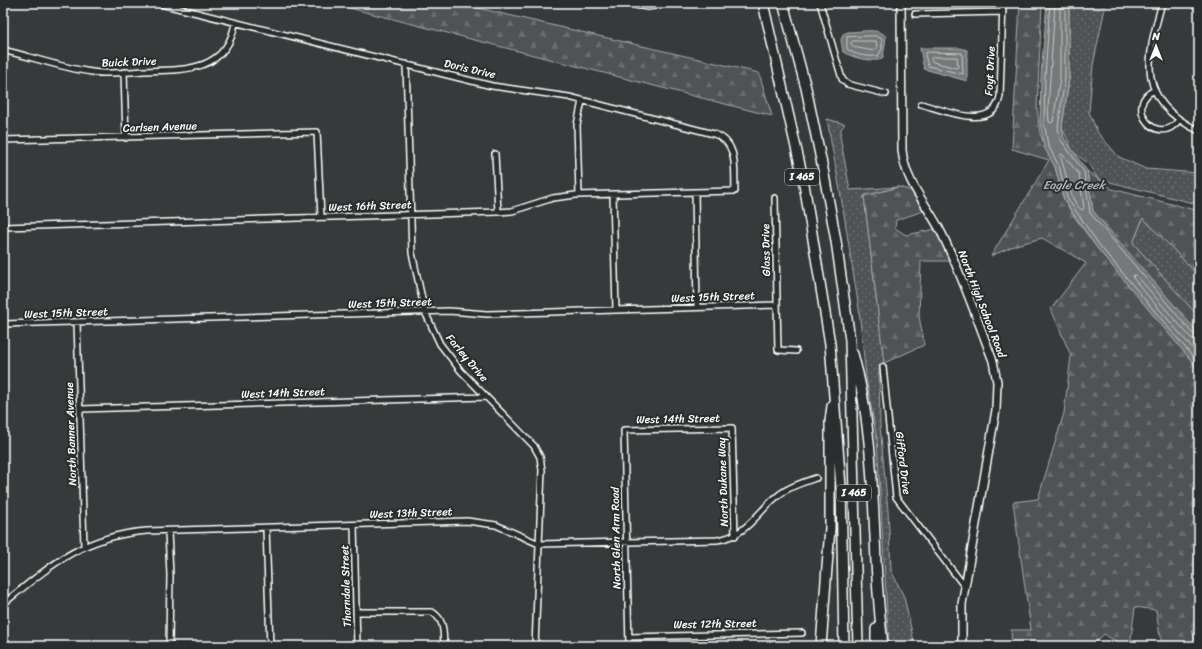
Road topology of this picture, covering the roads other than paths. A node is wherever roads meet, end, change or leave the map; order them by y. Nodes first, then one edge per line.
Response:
1 (157, 3) edge
2 (627, 3) edge
3 (663, 3) edge
4 (763, 3) edge
5 (783, 3) edge
6 (820, 3) edge
7 (902, 3) edge
8 (1003, 3) edge
9 (1162, 3) edge
10 (1003, 12) junction
11 (915, 14) dead end
12 (235, 23) junction
13 (3, 50) edge
14 (406, 64) junction
15 (124, 72) junction
16 (1155, 90) junction
17 (886, 94) dead end
18 (582, 100) junction
19 (920, 104) dead end
20 (1179, 120) junction
21 (1199, 131) edge
22 (126, 138) junction
23 (3, 140) edge
24 (495, 154) dead end
25 (735, 191) joint
26 (695, 192) junction
27 (613, 195) junction
28 (579, 196) junction
29 (776, 198) dead end
30 (498, 212) junction
31 (410, 215) junction
32 (321, 217) junction
33 (3, 227) edge
34 (777, 305) junction
35 (697, 307) junction
36 (616, 310) junction
37 (425, 312) junction
38 (77, 322) junction
39 (3, 324) edge
40 (850, 340) junction
41 (796, 351) dead end
42 (883, 367) dead end
43 (834, 386) junction
44 (486, 397) junction
45 (80, 409) junction
46 (732, 428) joint
47 (624, 430) joint
48 (816, 478) dead end
49 (354, 525) junction
50 (266, 528) junction
51 (168, 531) junction
52 (735, 536) junction
53 (626, 541) junction
54 (539, 544) junction
55 (84, 546) junction
56 (877, 581) junction
57 (965, 587) junction
58 (3, 604) edge
59 (356, 612) junction
60 (802, 633) dead end
61 (628, 637) junction
62 (146, 646) edge
63 (169, 646) edge
64 (270, 646) edge
65 (357, 646) edge
66 (444, 646) edge
67 (535, 646) edge
68 (629, 646) edge
69 (821, 646) edge
70 (844, 646) edge
71 (858, 646) edge
72 (876, 646) edge
73 (883, 646) edge
74 (962, 646) edge

1 - 12 street, Doris Drive
2 - 3 street
4 - 43 highway, I 465
5 - 40 highway, I 465
6 - 17 street
7 - 57 street, North High School Road
8 - 10 street, Foyt Drive
9 - 16 street
10 - 11 street
10 - 19 street, Foyt Drive
12 - 14 street, Doris Drive
12 - 15 street, Buick Drive
13 - 15 street, Buick Drive
14 - 18 street, Doris Drive
14 - 31 street, Farley Drive
15 - 22 street
16 - 20 street
16 - 20 street
18 - 25 street, Doris Drive
18 - 28 street
20 - 21 street
22 - 23 street, Carlsen Avenue
22 - 32 street, Carlsen Avenue
24 - 30 street
25 - 26 street, West 16th Street
26 - 27 street, West 16th Street
26 - 35 street
27 - 28 street, West 16th Street
27 - 36 street
28 - 30 street, West 16th Street
29 - 34 street, Glass Drive
30 - 31 street, West 16th Street
31 - 32 street, West 16th Street
31 - 37 street, Farley Drive
32 - 33 street, West 16th Street
34 - 35 street, West 15th Street
34 - 41 street, Glass Drive
35 - 36 street, West 15th Street
36 - 37 street, West 15th Street
37 - 38 street, West 15th Street
37 - 44 street, Farley Drive
38 - 39 street, West 15th Street
38 - 45 street, North Banner Avenue
40 - 56 highway
40 - 71 highway, I 465
42 - 57 street, Gifford Drive
43 - 69 highway
43 - 70 highway, I 465
44 - 45 street, West 14th Street
44 - 54 street, Farley Drive
45 - 55 street, North Banner Avenue
46 - 47 street, West 14th Street
46 - 52 street, North Dukane Way
47 - 53 street, North Glen Arm Road
48 - 52 street, West 13th Street
49 - 50 street, West 13th Street
49 - 54 street, West 13th Street
49 - 59 street, Thorndale Street
50 - 51 street, West 13th Street
50 - 64 street
51 - 55 street, West 13th Street
51 - 63 street
52 - 53 street, West 13th Street
53 - 54 street, West 13th Street
53 - 61 street, North Glen Arm Road
54 - 67 street, Farley Drive
55 - 58 street, West 13th Street
56 - 72 highway
56 - 73 highway
57 - 74 street, North High School Road
59 - 65 street, Thorndale Street
59 - 66 street
60 - 61 street, West 12th Street
61 - 68 street, North Glen Arm Road
62 - 63 street

